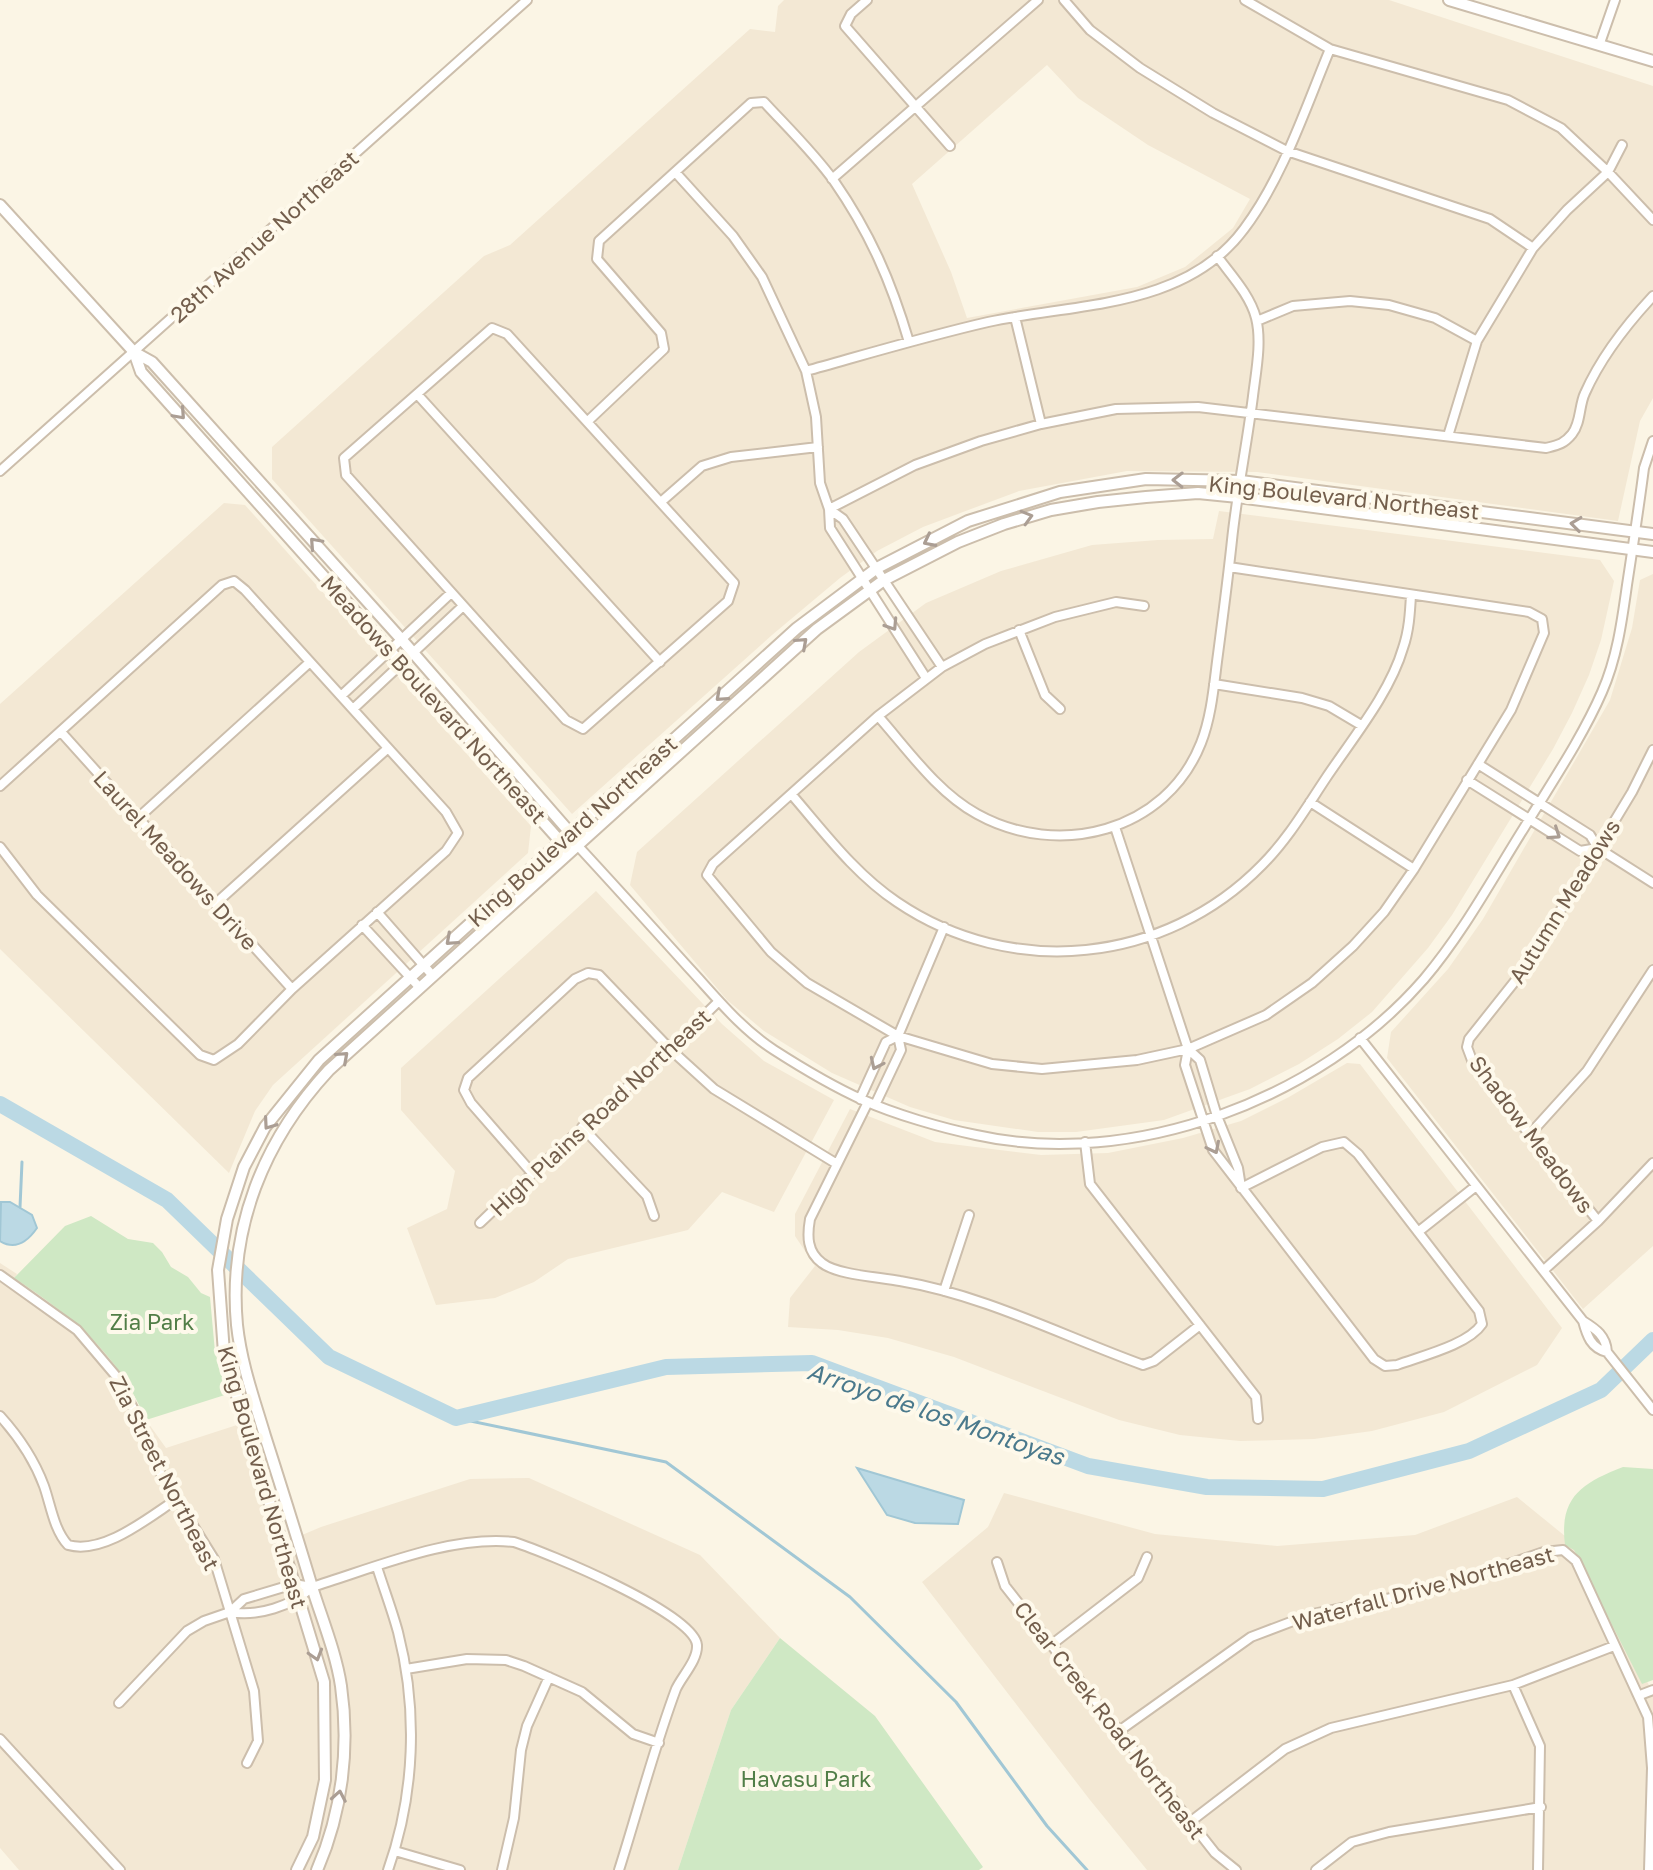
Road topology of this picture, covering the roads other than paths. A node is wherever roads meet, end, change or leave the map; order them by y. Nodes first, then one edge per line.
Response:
1 (527, 0) edge
2 (867, 0) edge
3 (1038, 0) edge
4 (1064, 0) edge
5 (1245, 0) edge
6 (1449, 0) edge
7 (1615, 0) edge
8 (1600, 43) junction
9 (1330, 49) junction
10 (1653, 61) edge
11 (916, 107) junction
12 (1622, 145) dead end
13 (950, 146) dead end
14 (1287, 151) junction
15 (1608, 172) junction
16 (676, 173) junction
17 (832, 179) junction
18 (0, 205) edge
19 (1653, 220) edge
20 (1533, 248) junction
21 (1217, 256) junction
22 (1653, 296) edge
23 (1015, 317) junction
24 (1257, 321) junction
25 (1477, 341) junction
26 (909, 342) junction
27 (134, 352) junction
28 (806, 371) junction
29 (417, 394) junction
30 (1251, 413) junction
31 (588, 421) junction
32 (1041, 424) junction
33 (1448, 436) junction
34 (1653, 441) edge
35 (818, 447) junction
36 (0, 471) edge
37 (1241, 481) junction
38 (1238, 497) junction
39 (662, 501) junction
40 (829, 509) junction
41 (1635, 532) junction
42 (1653, 534) edge
43 (1632, 550) junction
44 (1653, 552) edge
45 (1229, 567) junction
46 (877, 568) junction
47 (862, 578) junction
48 (884, 580) junction
49 (869, 591) junction
50 (451, 593) junction
51 (1411, 595) junction
52 (1144, 606) dead end
53 (462, 607) junction
54 (1019, 630) junction
55 (402, 640) junction
56 (390, 650) junction
57 (412, 652) junction
58 (310, 662) junction
59 (401, 662) junction
60 (660, 662) junction
61 (942, 667) junction
62 (926, 678) junction
63 (1214, 684) junction
64 (341, 696) junction
65 (353, 709) junction
66 (1060, 709) dead end
67 (878, 716) junction
68 (1361, 725) junction
69 (61, 732) junction
70 (387, 749) junction
71 (1653, 750) edge
72 (1478, 764) junction
73 (1467, 780) junction
74 (0, 786) edge
75 (792, 795) junction
76 (1310, 802) junction
77 (1540, 803) junction
78 (1530, 817) junction
79 (138, 818) junction
80 (1115, 827) junction
81 (571, 831) junction
82 (560, 841) junction
83 (578, 846) junction
84 (0, 847) edge
85 (1598, 848) junction
86 (1414, 869) junction
87 (1653, 883) edge
88 (215, 904) junction
89 (377, 912) junction
90 (362, 925) junction
91 (944, 927) junction
92 (1150, 936) junction
93 (424, 966) junction
94 (1653, 970) edge
95 (433, 976) junction
96 (410, 978) junction
97 (420, 988) junction
98 (292, 989) junction
99 (719, 1001) junction
100 (898, 1036) junction
101 (1360, 1038) junction
102 (1467, 1047) joint
103 (670, 1049) junction
104 (1188, 1049) junction
105 (868, 1102) junction
106 (1217, 1116) junction
107 (1203, 1121) junction
108 (582, 1127) junction
109 (1530, 1134) junction
110 (1085, 1142) junction
111 (1653, 1163) edge
112 (837, 1164) junction
113 (532, 1173) junction
114 (1476, 1186) junction
115 (1241, 1188) junction
116 (969, 1215) dead end
117 (654, 1216) dead end
118 (1598, 1221) junction
119 (480, 1223) dead end
120 (1418, 1232) junction
121 (1544, 1270) junction
122 (0, 1275) edge
123 (944, 1291) junction
124 (1200, 1325) junction
125 (1653, 1410) edge
126 (0, 1416) edge
127 (1258, 1419) dead end
128 (177, 1499) junction
129 (1147, 1557) dead end
130 (997, 1562) dead end
131 (377, 1567) junction
132 (294, 1584) junction
133 (312, 1587) junction
134 (299, 1599) junction
135 (230, 1612) junction
136 (1051, 1645) junction
137 (1614, 1646) junction
138 (406, 1669) junction
139 (549, 1677) junction
140 (1513, 1685) junction
141 (1653, 1690) edge
142 (1640, 1695) junction
143 (119, 1703) dead end
144 (1119, 1731) junction
145 (0, 1739) edge
146 (659, 1743) junction
147 (247, 1763) dead end
148 (1541, 1807) junction
149 (1190, 1822) junction
150 (395, 1851) junction
151 (120, 1870) edge
152 (297, 1870) edge
153 (317, 1870) edge
154 (388, 1870) edge
155 (460, 1870) edge
156 (502, 1870) edge
157 (619, 1870) edge
158 (1236, 1870) edge
159 (1316, 1870) edge
160 (1538, 1870) edge
161 (1649, 1870) edge

1 - 27 street, 28th Avenue Northeast
2 - 11 street
3 - 11 street
4 - 14 street
5 - 9 street
6 - 8 street
7 - 8 street
8 - 10 street
9 - 14 street
9 - 15 street
11 - 13 street
11 - 17 street
12 - 15 street
14 - 20 street
14 - 21 street
15 - 19 street
15 - 20 street
16 - 17 street
16 - 28 street
16 - 31 street
17 - 26 street
18 - 27 street, Meadows Boulevard Northeast
20 - 25 street
21 - 23 street
21 - 24 street
22 - 33 street
23 - 26 street
23 - 32 street
24 - 25 street
24 - 30 street
25 - 33 street
26 - 28 street
27 - 36 street, 28th Avenue Northeast
55 -> 27 street, Meadows Boulevard Northeast
27 -> 56 street, Meadows Boulevard Northeast
28 - 35 street
29 - 31 street
29 - 50 street
29 - 60 street
30 - 32 street
30 - 33 street
30 - 37 street
31 - 39 street
32 - 40 street
34 - 41 street
35 - 39 street
35 - 40 street
37 - 38 street
41 -> 37 street, King Boulevard Northeast
37 -> 46 street, King Boulevard Northeast
38 - 43 street, King Boulevard Northeast
38 - 45 street
48 -> 38 street, King Boulevard Northeast
39 - 60 street
40 - 46 street
40 - 47 street
41 - 42 street, King Boulevard Northeast
41 - 43 street
43 - 44 street, King Boulevard Northeast
43 - 77 street
45 - 51 street
45 - 63 street
46 - 47 street, King Boulevard Northeast
46 - 48 street
47 - 49 street
47 -> 81 street, King Boulevard Northeast
48 - 49 street, King Boulevard Northeast
48 - 61 street
49 -> 62 street
83 -> 49 street, King Boulevard Northeast
50 - 53 street
50 - 55 street
51 - 68 street
51 - 72 street
52 - 54 street
53 - 57 street
53 - 60 street
54 - 61 street
54 - 66 street
55 - 56 street
55 - 57 street, Meadows Boulevard Northeast
56 - 59 street, Meadows Boulevard Northeast
56 - 64 street
57 - 59 street
57 - 81 street, Meadows Boulevard Northeast
58 - 64 street
58 - 69 street
58 - 79 street
59 - 65 street
59 - 82 street, Meadows Boulevard Northeast
61 - 62 street
62 - 67 street
63 - 68 street
63 - 80 street
64 - 65 street
65 - 70 street
67 - 75 street
67 - 80 street
68 - 76 street
69 - 74 street
69 - 79 street, Laurel Meadows Drive
70 - 88 street
70 - 89 street
71 - 85 street, Autumn Meadows
72 - 73 street
72 - 77 street
73 - 78 street
73 - 86 street
75 - 91 street
75 - 100 street
76 - 86 street
76 - 92 street
77 - 78 street
77 - 85 street
78 -> 85 street
78 - 101 street
79 - 88 street, Laurel Meadows Drive
80 - 92 street
81 - 82 street, King Boulevard Northeast
81 - 83 street, Meadows Boulevard Northeast
82 - 83 street, Meadows Boulevard Northeast
82 -> 93 street, King Boulevard Northeast
83 - 95 street, King Boulevard Northeast
83 - 99 street
84 - 98 street
85 - 87 street
85 - 102 street, Autumn Meadows
86 - 104 street
88 - 98 street, Laurel Meadows Drive
89 - 90 street
89 - 93 street
90 - 96 street
90 - 98 street
91 - 92 street
91 - 100 street
92 - 104 street
93 - 95 street
93 - 96 street, King Boulevard Northeast
94 - 109 street
95 - 97 street, King Boulevard Northeast
96 - 97 street
96 -> 132 street, King Boulevard Northeast
133 -> 97 street, King Boulevard Northeast
99 - 103 street, High Plains Road Northeast
99 - 105 street
100 - 104 street
100 - 105 street
100 -> 105 street
101 - 106 street
101 - 114 street
102 - 109 street, Shadow Meadows
103 - 108 street, High Plains Road Northeast
103 - 112 street
103 - 113 street
104 - 106 street
104 - 107 street
105 - 110 street
105 - 112 street
106 - 107 street
106 - 115 street
107 - 110 street
107 -> 115 street
108 - 113 street, High Plains Road Northeast
108 - 117 street
109 - 118 street, Shadow Meadows
110 - 124 street
111 - 118 street
112 - 123 street
113 - 119 street, High Plains Road Northeast
114 - 120 street
114 - 121 street
115 - 120 street
115 - 120 street
116 - 123 street
118 - 121 street
121 - 125 street
122 - 128 street, Zia Street Northeast
123 - 124 street
124 - 127 street
126 - 128 street
128 - 135 street, Zia Street Northeast
129 - 136 street
130 - 136 street, Clear Creek Road Northeast
131 - 133 street
131 - 138 street
131 - 146 street
132 - 133 street
132 - 134 street, King Boulevard Northeast
132 - 135 street
133 - 134 street
153 -> 133 street, King Boulevard Northeast
134 - 135 street
134 -> 152 street, King Boulevard Northeast
135 - 143 street
135 - 147 street, Zia Street Northeast
136 - 144 street, Clear Creek Road Northeast
137 - 140 street
137 - 142 street, Waterfall Drive Northeast
137 - 144 street, Waterfall Drive Northeast
138 - 139 street
138 - 150 street
139 - 146 street
139 - 156 street
140 - 148 street
140 - 149 street
141 - 142 street
142 - 161 street, Waterfall Drive Northeast
144 - 149 street, Clear Creek Road Northeast
145 - 151 street
146 - 157 street
148 - 159 street
148 - 160 street
149 - 158 street, Clear Creek Road Northeast
150 - 154 street
150 - 155 street

